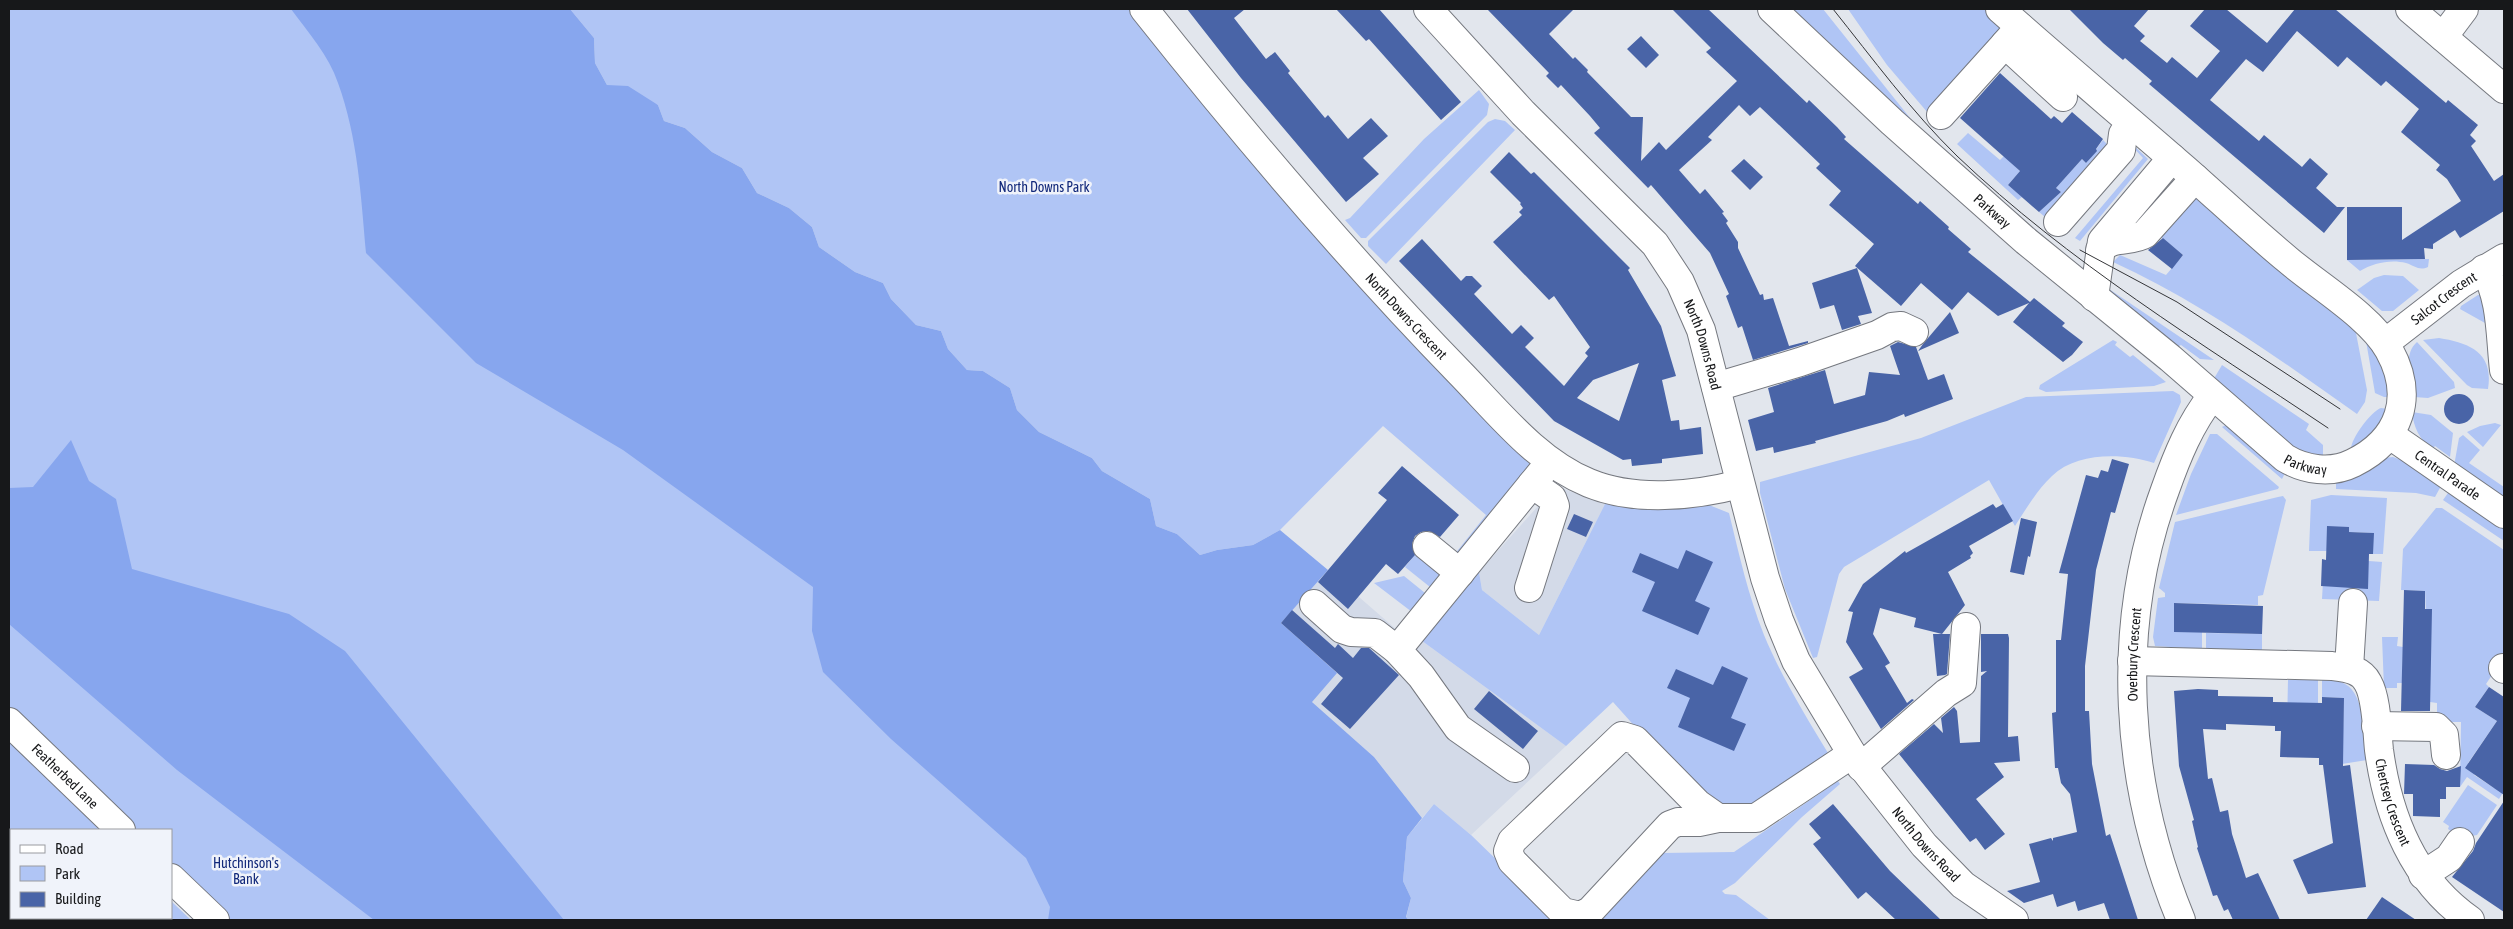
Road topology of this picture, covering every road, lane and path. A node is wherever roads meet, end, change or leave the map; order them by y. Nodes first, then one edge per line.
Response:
1 (1144, 9) edge
2 (1428, 9) edge
3 (1772, 9) edge
4 (2000, 9) edge
5 (2410, 9) edge
6 (2464, 9) edge
7 (2013, 36) junction
8 (2444, 37) junction
9 (2504, 89) edge
10 (2063, 97) dead end
11 (1941, 115) dead end
12 (2132, 123) junction
13 (2172, 158) junction
14 (2195, 178) junction
15 (2058, 222) dead end
16 (2100, 250) junction
17 (2494, 264) edge
18 (2094, 297) junction
19 (1914, 332) dead end
20 (2385, 343) junction
21 (2504, 370) edge
22 (1716, 387) junction
23 (2212, 396) junction
24 (2390, 435) junction
25 (1550, 462) junction
26 (1532, 484) junction
27 (1740, 484) junction
28 (2504, 514) edge
29 (1428, 546) dead end
30 (1460, 573) junction
31 (1529, 588) dead end
32 (2353, 603) dead end
33 (1314, 604) dead end
34 (1966, 627) dead end
35 (1397, 650) junction
36 (2132, 661) junction
37 (2349, 668) junction
38 (9, 722) edge
39 (2376, 726) junction
40 (2446, 755) dead end
41 (1847, 763) junction
42 (1515, 768) dead end
43 (1718, 818) junction
44 (120, 829) edge
45 (2460, 842) dead end
46 (2423, 875) junction
47 (172, 879) edge
48 (215, 920) edge
49 (2014, 920) edge
50 (2181, 920) edge
51 (2470, 920) edge

1 - 25 street, North Downs Crescent
2 - 22 street, North Downs Road
3 - 18 street, Parkway
4 - 7 street, Parkway
5 - 8 street
6 - 8 street
7 - 10 street
7 - 11 street
7 - 12 street, Parkway
8 - 9 street
12 - 13 street, Parkway
12 - 15 street
13 - 14 street, Parkway
13 - 16 street
14 - 16 street
14 - 20 street, Parkway
16 - 18 street
17 - 20 street, Salcot Crescent
17 - 21 street
18 - 23 street, Parkway
19 - 22 street
20 - 24 street, Parkway
22 - 27 street, North Downs Road
23 - 24 street, Parkway
23 - 36 street, Overbury Crescent
24 - 28 street, Central Parade
25 - 26 street
25 - 27 street, North Downs Crescent
26 - 30 street
26 - 31 street
27 - 41 street, North Downs Road
29 - 30 street
30 - 35 street
32 - 37 street
33 - 35 street
34 - 41 street
35 - 42 street
36 - 37 street
36 - 50 street, Overbury Crescent
37 - 39 street, Chertsey Crescent
38 - 44 street, Featherbed Lane
39 - 40 street
39 - 46 street, Chertsey Crescent
41 - 43 street
41 - 49 street, North Downs Road
43 - 43 street
45 - 46 street
46 - 51 street, Chertsey Crescent
47 - 48 street

